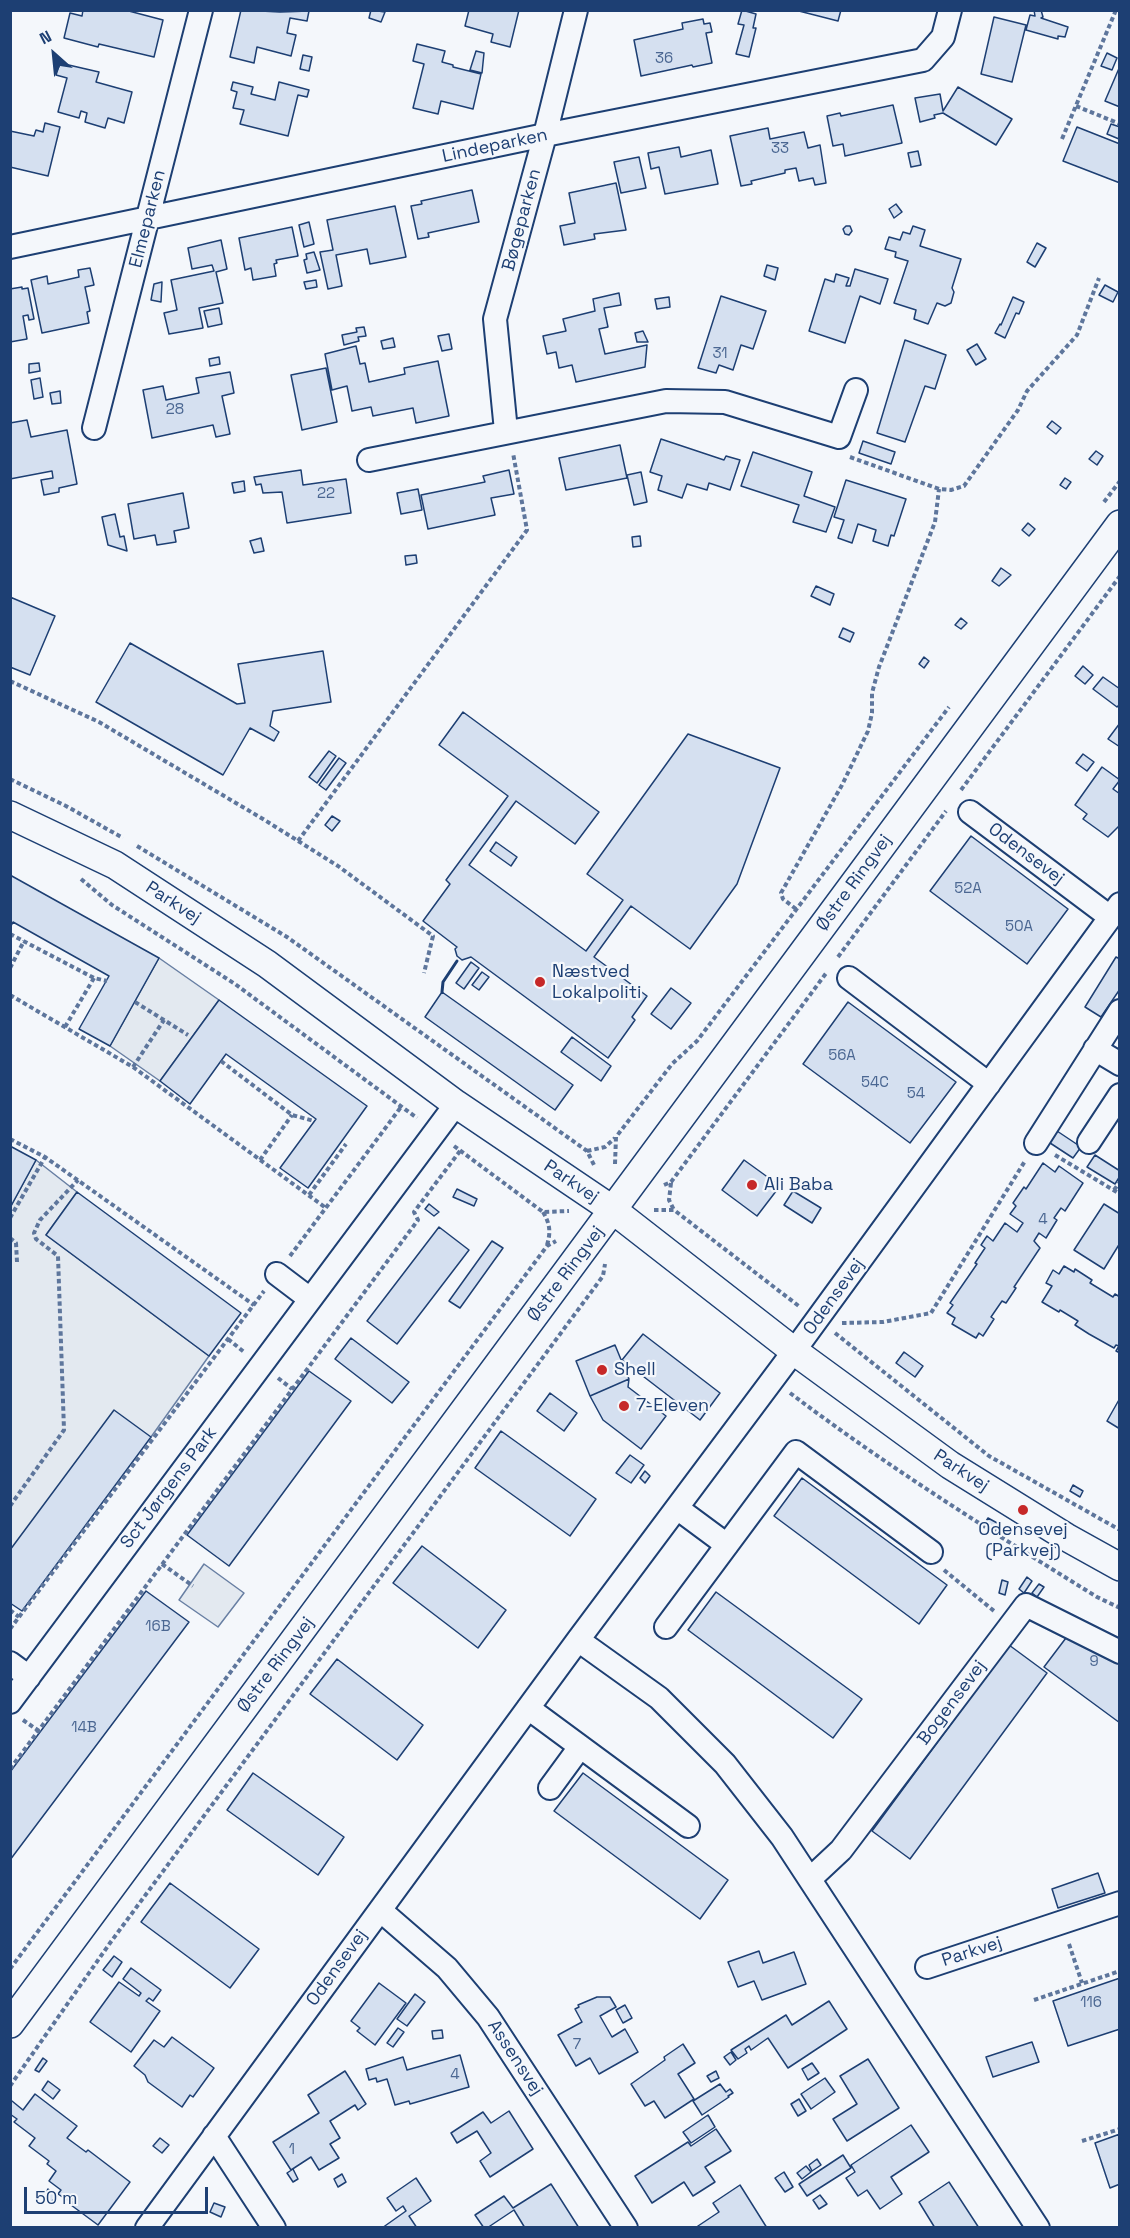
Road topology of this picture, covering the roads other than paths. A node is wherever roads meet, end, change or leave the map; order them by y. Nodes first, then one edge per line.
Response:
1 (201, 10) edge
2 (576, 10) edge
3 (950, 10) edge
4 (545, 135) junction
5 (149, 218) junction
6 (10, 247) edge
7 (856, 390) dead end
8 (94, 428) dead end
9 (506, 431) junction
10 (369, 460) dead end
11 (1110, 516) edge
12 (965, 802) road end
13 (10, 815) edge
14 (1115, 910) edge
15 (849, 978) dead end
16 (1119, 1011) edge
17 (1095, 1049) junction
18 (1119, 1064) edge
19 (989, 1084) junction
20 (1119, 1095) edge
21 (456, 1104) junction
22 (1089, 1142) dead end
23 (1036, 1143) road end
24 (613, 1210) junction
25 (277, 1274) road end
26 (310, 1299) junction
27 (794, 1351) junction
28 (677, 1508) junction
29 (727, 1545) junction
30 (931, 1552) road end
31 (1119, 1567) edge
32 (666, 1628) dead end
33 (578, 1640) junction
34 (1119, 1652) edge
35 (10, 1663) edge
36 (29, 1677) junction
37 (10, 1702) edge
38 (528, 1708) junction
39 (580, 1747) junction
40 (550, 1788) dead end
41 (688, 1826) dead end
42 (810, 1879) junction
43 (1119, 1903) edge
44 (380, 1910) junction
45 (927, 1966) dead end
46 (10, 2024) edge
47 (214, 2136) junction
48 (147, 2228) edge
49 (274, 2228) edge
50 (626, 2228) edge
51 (1038, 2228) edge

1 - 5 street, Elmeparken
2 - 4 street, Bøgeparken
3 - 4 street, Lindeparken
4 - 5 street, Lindeparken
4 - 9 street, Bøgeparken
5 - 6 street, Lindeparken
5 - 8 street, Elmeparken
7 - 9 street
9 - 10 street
11 - 24 street, Østre Ringvej
12 - 14 street, Odensevej
13 - 21 street, Parkvej
14 - 19 street, Odensevej
15 - 19 street
16 - 17 street
17 - 18 street
17 - 23 street
19 - 27 street, Odensevej
20 - 22 street
21 - 24 street, Parkvej
21 - 26 street, Sct Jørgens Park
24 - 27 street, Parkvej
24 - 46 street, Østre Ringvej
25 - 26 street
26 - 36 street, Sct Jørgens Park
27 - 28 street, Odensevej
27 - 31 street, Parkvej
28 - 29 street
28 - 33 street, Odensevej
29 - 30 street
29 - 32 street
33 - 38 street, Odensevej
33 - 42 street
34 - 42 street, Bogensevej
35 - 36 street
36 - 37 street, Sct Jørgens Park
38 - 39 street
38 - 44 street, Odensevej
39 - 40 street
39 - 41 street
42 - 51 street
43 - 45 street, Parkvej
44 - 47 street, Odensevej
44 - 50 street, Assensvej
47 - 48 street, Odensevej
47 - 49 street

